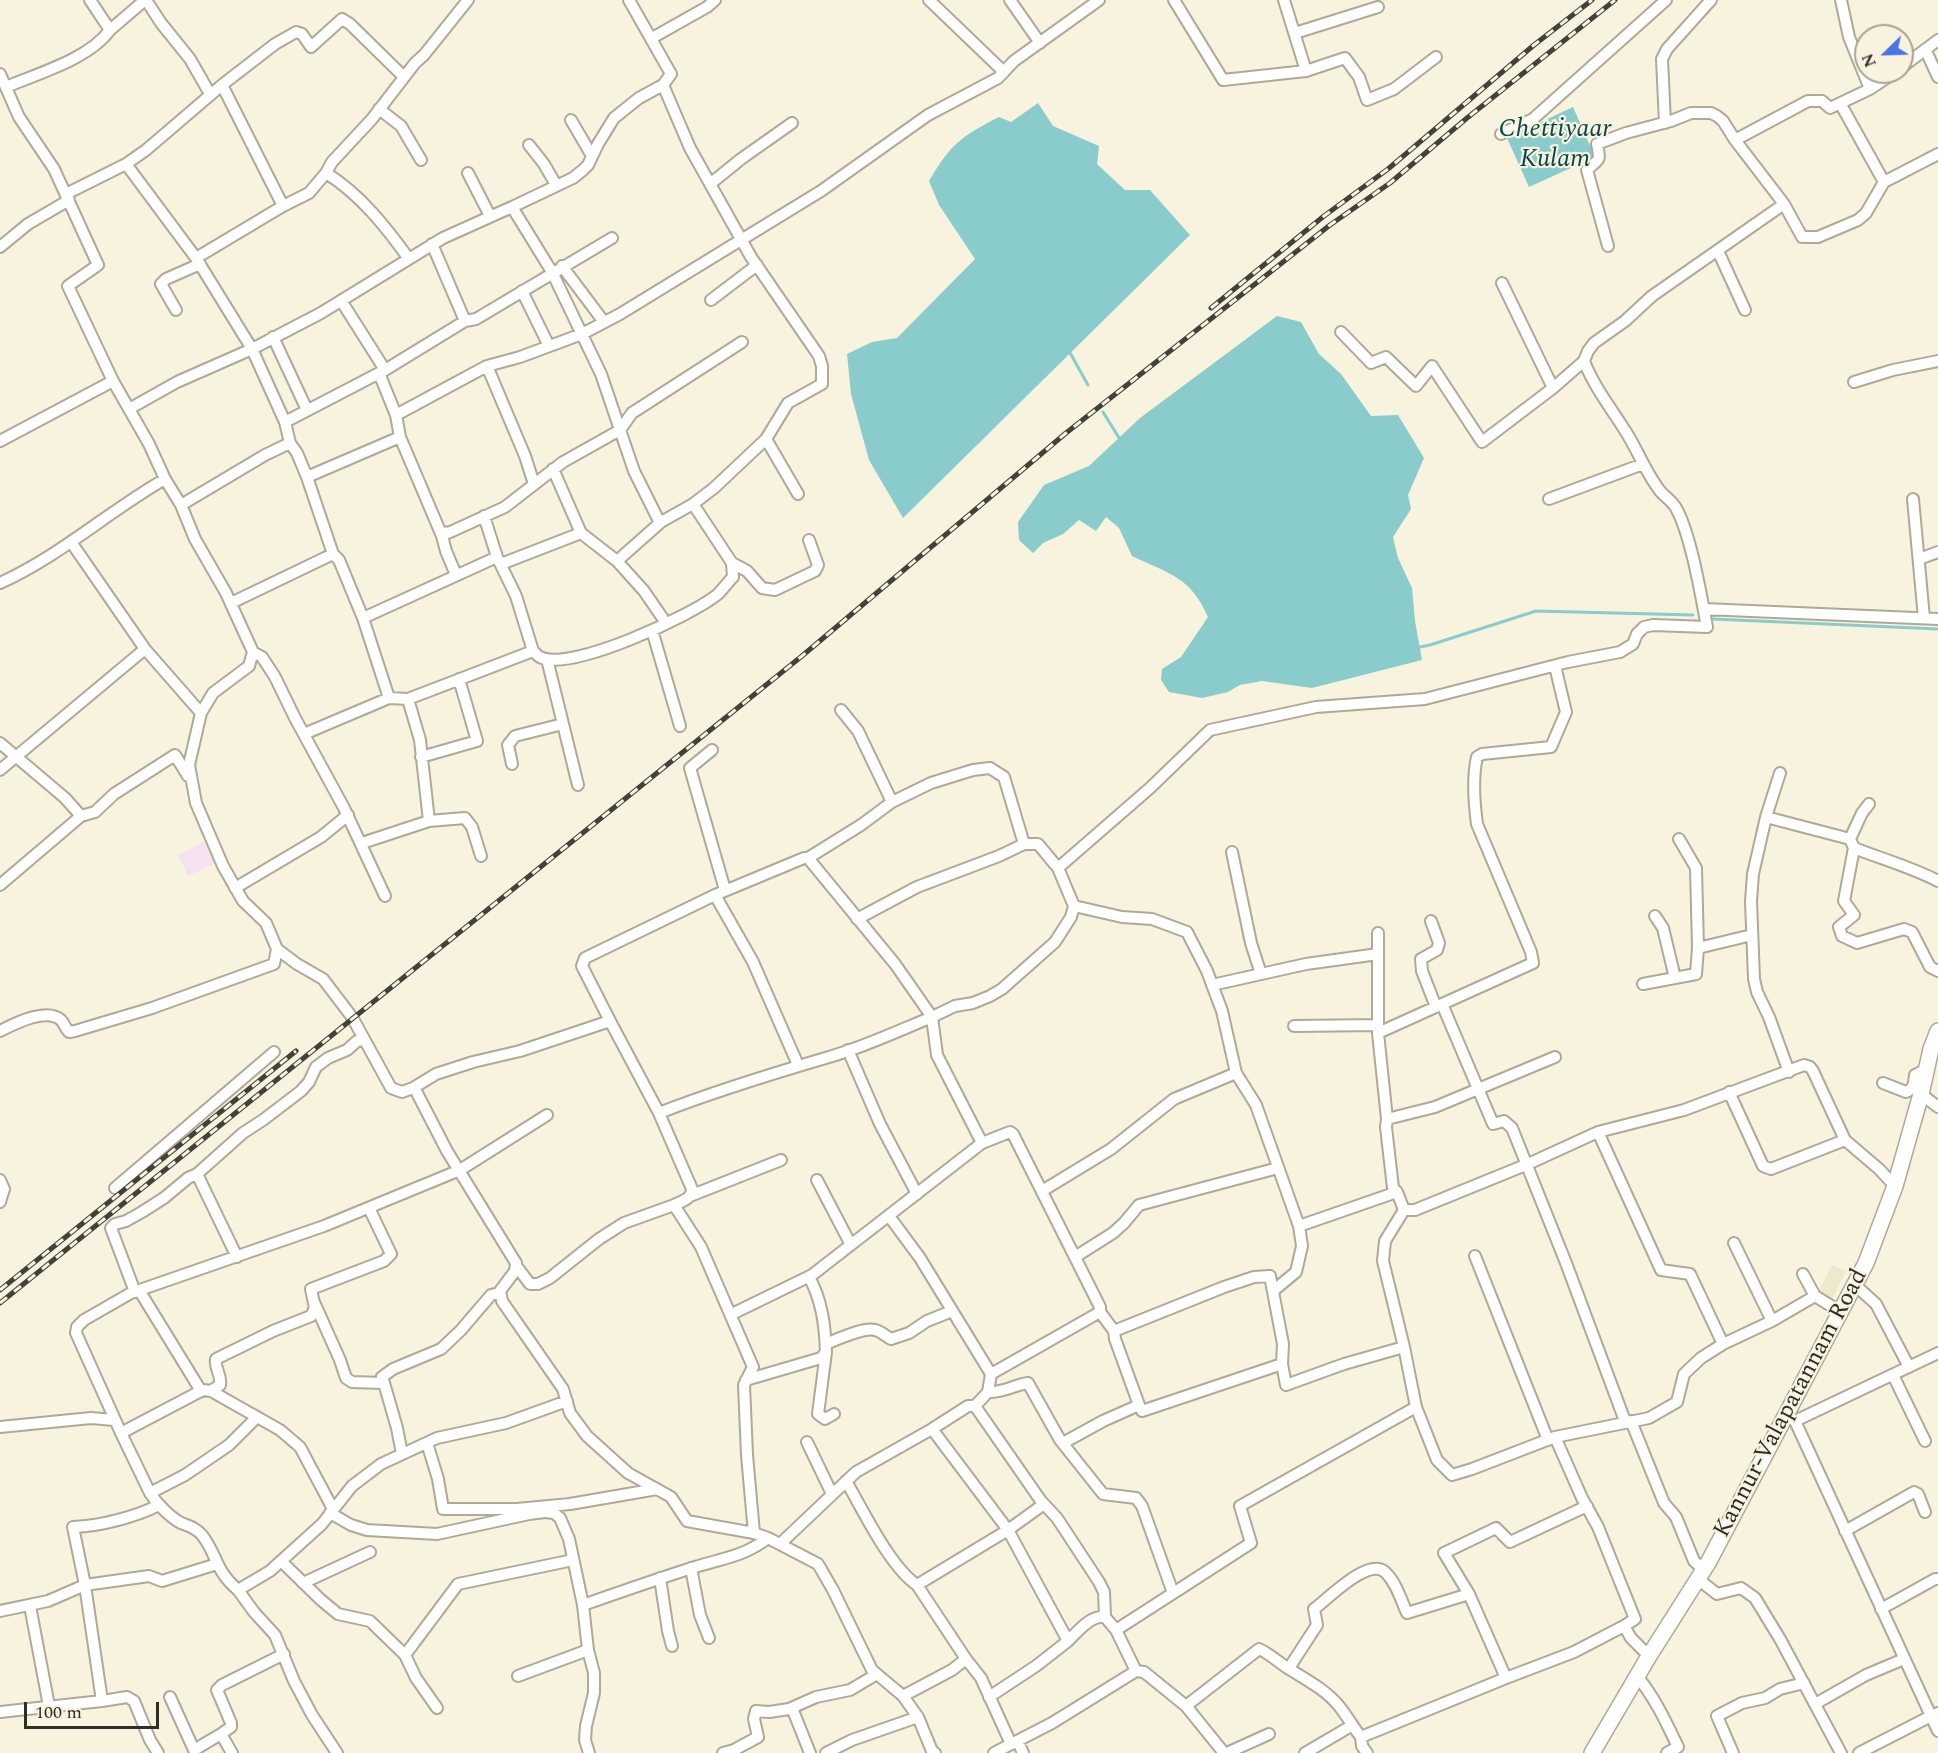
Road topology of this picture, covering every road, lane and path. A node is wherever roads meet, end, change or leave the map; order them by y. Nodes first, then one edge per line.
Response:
1 (90, 0) edge
2 (146, 0) edge
3 (629, 0) edge
4 (715, 0) edge
5 (929, 0) edge
6 (1010, 0) edge
7 (1099, 0) edge
8 (1174, 0) edge
9 (1284, 0) edge
10 (1666, 0) edge
11 (1711, 0) edge
12 (1841, 0) edge
13 (463, 3) edge
14 (1378, 7) dead end
15 (110, 30) junction
16 (1295, 33) junction
17 (652, 38) junction
18 (1938, 40) edge
19 (1040, 43) junction
20 (1926, 51) junction
21 (1436, 57) dead end
22 (1914, 59) edge
23 (1306, 71) junction
24 (1004, 72) junction
25 (0, 74) edge
26 (405, 77) junction
27 (1938, 77) edge
28 (1877, 84) edge
29 (222, 85) junction
30 (663, 85) junction
31 (6, 87) junction
32 (1870, 89) junction
33 (210, 94) junction
34 (1840, 103) junction
35 (379, 109) junction
36 (571, 120) dead end
37 (792, 123) dead end
38 (1665, 123) junction
39 (1501, 134) dead end
40 (1735, 140) junction
41 (529, 145) dead end
42 (1938, 154) edge
43 (592, 156) junction
44 (421, 160) dead end
45 (126, 164) junction
46 (468, 172) dead end
47 (326, 173) junction
48 (1884, 182) junction
49 (710, 184) junction
50 (556, 185) junction
51 (67, 197) junction
52 (1784, 204) junction
53 (283, 206) junction
54 (512, 207) junction
55 (490, 216) junction
56 (612, 238) dead end
57 (741, 238) junction
58 (432, 244) junction
59 (1608, 246) dead end
60 (0, 248) edge
61 (1718, 251) junction
62 (409, 259) junction
63 (198, 261) junction
64 (757, 265) junction
65 (562, 266) junction
66 (552, 272) junction
67 (1502, 283) dead end
68 (522, 291) junction
69 (711, 300) dead end
70 (342, 302) junction
71 (176, 310) dead end
72 (1745, 310) dead end
73 (465, 321) junction
74 (604, 322) junction
75 (1341, 332) dead end
76 (582, 334) junction
77 (273, 337) junction
78 (742, 342) dead end
79 (549, 346) junction
80 (252, 349) junction
81 (1584, 361) junction
82 (1938, 361) edge
83 (487, 366) junction
84 (382, 371) junction
85 (113, 381) junction
86 (1854, 382) dead end
87 (1553, 388) junction
88 (129, 408) junction
89 (307, 411) junction
90 (396, 415) junction
91 (285, 422) junction
92 (620, 430) junction
93 (400, 437) junction
94 (766, 439) junction
95 (0, 441) edge
96 (290, 443) junction
97 (1643, 464) junction
98 (553, 469) junction
99 (307, 477) junction
100 (165, 479) junction
101 (534, 484) junction
102 (798, 494) dead end
103 (1549, 499) dead end
104 (1913, 499) dead end
105 (693, 504) junction
106 (181, 505) junction
107 (484, 516) junction
108 (662, 522) junction
109 (581, 533) junction
110 (442, 536) junction
111 (809, 540) dead end
112 (71, 542) junction
113 (1938, 552) edge
114 (333, 554) junction
115 (1919, 559) junction
116 (499, 561) junction
117 (617, 561) junction
118 (732, 563) junction
119 (456, 575) junction
120 (0, 583) edge
121 (231, 603) junction
122 (1704, 609) junction
123 (363, 618) junction
124 (1924, 618) junction
125 (1938, 619) edge
126 (666, 623) junction
127 (652, 630) junction
128 (145, 649) junction
129 (533, 651) junction
130 (253, 652) junction
131 (547, 659) junction
132 (1555, 666) junction
133 (459, 679) junction
134 (389, 698) junction
135 (408, 699) junction
136 (841, 710) dead end
137 (201, 713) junction
138 (563, 724) junction
139 (680, 726) dead end
140 (304, 734) junction
141 (0, 744) edge
142 (712, 750) dead end
143 (17, 757) junction
144 (421, 758) junction
145 (512, 764) dead end
146 (0, 770) edge
147 (1780, 773) dead end
148 (578, 785) dead end
149 (193, 787) junction
150 (892, 802) junction
151 (1869, 804) dead end
152 (348, 815) junction
153 (81, 816) junction
154 (1766, 817) junction
155 (429, 821) junction
156 (1679, 839) dead end
157 (362, 843) junction
158 (1852, 843) junction
159 (1024, 844) junction
160 (1232, 852) dead end
161 (481, 856) dead end
162 (808, 858) junction
163 (1058, 868) junction
164 (1938, 881) edge
165 (0, 885) edge
166 (235, 888) junction
167 (720, 892) junction
168 (385, 896) dead end
169 (1074, 906) junction
170 (1655, 916) dead end
171 (857, 919) junction
172 (1431, 921) dead end
173 (1378, 933) dead end
174 (1752, 935) junction
175 (1698, 948) junction
176 (277, 949) junction
177 (1378, 954) junction
178 (1938, 971) edge
179 (1261, 974) junction
180 (1675, 978) junction
181 (1643, 984) dead end
182 (1212, 985) junction
183 (1439, 1005) junction
184 (932, 1017) junction
185 (610, 1021) junction
186 (1294, 1026) dead end
187 (1378, 1029) junction
188 (0, 1031) edge
189 (1938, 1031) edge
190 (364, 1040) junction
191 (1935, 1048) edge
192 (848, 1050) junction
193 (274, 1052) dead end
194 (1555, 1057) dead end
195 (798, 1065) junction
196 (1927, 1069) junction
197 (1789, 1072) junction
198 (1236, 1073) junction
199 (1883, 1083) dead end
200 (413, 1088) junction
201 (1477, 1089) junction
202 (1729, 1092) junction
203 (1921, 1094) junction
204 (1938, 1107) edge
205 (659, 1113) junction
206 (547, 1115) dead end
207 (1387, 1119) junction
208 (1598, 1132) junction
209 (1845, 1140) junction
210 (982, 1143) junction
211 (781, 1160) dead end
212 (1528, 1164) junction
213 (1278, 1168) junction
214 (460, 1170) junction
215 (197, 1174) junction
216 (0, 1180) edge
217 (818, 1180) dead end
218 (1894, 1186) junction
219 (115, 1188) dead end
220 (1042, 1191) junction
221 (1397, 1192) junction
222 (917, 1194) junction
223 (690, 1196) junction
224 (0, 1202) edge
225 (674, 1205) junction
226 (369, 1208) junction
227 (1404, 1210) junction
228 (889, 1216) junction
229 (1299, 1226) junction
230 (1734, 1243) dead end
231 (851, 1245) junction
232 (1475, 1256) dead end
233 (237, 1257) junction
234 (1076, 1257) junction
235 (517, 1267) junction
236 (1803, 1274) dead end
237 (808, 1277) junction
238 (1855, 1285) junction
239 (1273, 1290) junction
240 (137, 1291) junction
241 (499, 1293) junction
242 (1815, 1296) junction
243 (314, 1302) junction
244 (952, 1311) junction
245 (1100, 1312) junction
246 (1841, 1312) junction
247 (732, 1314) junction
248 (1772, 1321) junction
249 (1114, 1331) junction
250 (1723, 1344) junction
251 (1404, 1347) junction
252 (826, 1348) junction
253 (1938, 1353) edge
254 (1282, 1364) junction
255 (1909, 1367) junction
256 (991, 1374) junction
257 (1893, 1375) junction
258 (746, 1380) junction
259 (384, 1383) junction
260 (206, 1391) junction
261 (988, 1392) junction
262 (567, 1401) junction
263 (1139, 1405) junction
264 (975, 1406) junction
265 (1416, 1407) junction
266 (834, 1414) dead end
267 (257, 1417) junction
268 (1791, 1418) junction
269 (114, 1420) junction
270 (1628, 1421) junction
271 (0, 1427) edge
272 (932, 1429) junction
273 (121, 1434) junction
274 (1551, 1438) junction
275 (1925, 1441) dead end
276 (807, 1442) dead end
277 (427, 1443) junction
278 (1063, 1443) junction
279 (402, 1454) junction
280 (846, 1481) junction
281 (657, 1489) junction
282 (150, 1493) junction
283 (832, 1494) junction
284 (159, 1504) junction
285 (1044, 1504) junction
286 (1587, 1506) junction
287 (332, 1511) junction
288 (1925, 1512) dead end
289 (1008, 1530) junction
290 (1845, 1531) junction
291 (754, 1533) junction
292 (768, 1538) junction
293 (780, 1544) junction
294 (370, 1552) dead end
295 (573, 1560) junction
296 (281, 1561) junction
297 (217, 1564) junction
298 (691, 1568) junction
299 (1701, 1575) junction
300 (660, 1578) junction
301 (1938, 1579) edge
302 (303, 1583) junction
303 (85, 1585) junction
304 (917, 1585) junction
305 (238, 1590) junction
306 (1173, 1593) junction
307 (1469, 1594) junction
308 (583, 1605) junction
309 (30, 1606) junction
310 (1881, 1609) junction
311 (0, 1611) edge
312 (1105, 1617) junction
313 (1624, 1626) junction
314 (1116, 1630) junction
315 (708, 1638) dead end
316 (1068, 1641) junction
317 (672, 1646) dead end
318 (588, 1650) junction
319 (284, 1654) junction
320 (405, 1655) junction
321 (1649, 1656) junction
322 (966, 1659) junction
323 (1904, 1659) junction
324 (1289, 1668) junction
325 (1136, 1671) junction
326 (877, 1674) junction
327 (1637, 1676) junction
328 (518, 1677) dead end
329 (1506, 1677) junction
330 (1804, 1683) junction
331 (903, 1696) junction
332 (170, 1697) dead end
333 (989, 1697) junction
334 (102, 1701) junction
335 (1815, 1704) junction
336 (49, 1706) junction
337 (1186, 1706) junction
338 (437, 1708) dead end
339 (792, 1708) junction
340 (0, 1712) edge
341 (1934, 1714) edge
342 (918, 1718) junction
343 (1351, 1726) junction
344 (1938, 1731) edge
345 (221, 1734) junction
346 (1269, 1734) dead end
347 (1361, 1737) junction
348 (1014, 1743) junction
349 (158, 1753) edge
350 (232, 1753) edge
351 (337, 1753) edge
352 (589, 1753) edge
353 (723, 1753) edge
354 (810, 1753) edge
355 (826, 1753) edge
356 (933, 1753) edge
357 (994, 1753) edge
358 (1023, 1753) edge
359 (1223, 1753) edge
360 (1305, 1753) edge
361 (1367, 1753) edge
362 (1592, 1753) edge
363 (1667, 1753) edge
364 (1732, 1753) edge
365 (1841, 1753) edge
366 (1859, 1753) edge

1 - 15 street
2 - 15 street
2 - 33 street
3 - 17 street
4 - 17 street
5 - 24 street
6 - 19 street
7 - 19 street
8 - 23 street
9 - 16 street
10 - 39 street
11 - 38 street
12 - 32 street
13 - 26 street
14 - 16 street
15 - 31 street
16 - 23 street
17 - 30 street
18 - 20 street
19 - 24 street
20 - 22 street
20 - 27 street
21 - 23 street
24 - 57 street
25 - 31 street
26 - 29 street
26 - 35 street
28 - 32 street
29 - 33 street
29 - 53 street
30 - 43 street
30 - 49 street
31 - 51 street
32 - 34 street
33 - 45 street
34 - 40 street
34 - 48 street
35 - 44 street
35 - 47 street
36 - 43 street
37 - 49 street
38 - 40 street
38 - 59 street
40 - 52 street
41 - 50 street
42 - 48 street
43 - 50 street
45 - 51 street
45 - 63 street
46 - 55 street
47 - 53 street
47 - 62 street
48 - 52 street
49 - 57 street
50 - 54 street
51 - 60 street
51 - 85 street
52 - 61 street
53 - 63 street
54 - 55 street
54 - 66 street
55 - 58 street
56 - 65 street
57 - 64 street
57 - 74 street
58 - 62 street
58 - 73 street
61 - 72 street
61 - 81 street
62 - 70 street
63 - 71 street
63 - 80 street
64 - 69 street
64 - 94 street
65 - 66 street
65 - 74 street
66 - 68 street
66 - 76 street
67 - 87 street
68 - 73 street
68 - 79 street
70 - 77 street
70 - 84 street
73 - 84 street
74 - 76 street
75 - 87 street
76 - 79 street
76 - 92 street
77 - 80 street
77 - 89 street
78 - 92 street
79 - 83 street
80 - 88 street
80 - 91 street
81 - 87 street
81 - 97 street
82 - 86 street
83 - 90 street
83 - 101 street
84 - 89 street
84 - 90 street
85 - 88 street
85 - 95 street
88 - 100 street
89 - 91 street
90 - 93 street
91 - 96 street
92 - 98 street
92 - 108 street
93 - 99 street
93 - 110 street
94 - 102 street
94 - 105 street
96 - 99 street
96 - 106 street
97 - 103 street
97 - 122 street
98 - 101 street
98 - 109 street
99 - 114 street
100 - 106 street
100 - 112 street
101 - 107 street
104 - 115 street
105 - 108 street
105 - 118 street
106 - 121 street
107 - 110 street
107 - 116 street
108 - 117 street
109 - 116 street
109 - 117 street
110 - 119 street
111 - 118 street
112 - 120 street
112 - 128 street
113 - 115 street
114 - 121 street
114 - 123 street
115 - 124 street
116 - 119 street
116 - 129 street
117 - 126 street
118 - 126 street
119 - 123 street
121 - 130 street
122 - 124 street
122 - 132 street
123 - 134 street
124 - 125 street
126 - 127 street
127 - 131 street
127 - 139 street
128 - 137 street
128 - 143 street
129 - 131 street
129 - 133 street
130 - 137 street
130 - 140 street
131 - 138 street
132 - 163 street
132 - 183 street
133 - 135 street
133 - 144 street
134 - 135 street
134 - 140 street
135 - 144 street
136 - 150 street
137 - 149 street
138 - 145 street
138 - 148 street
140 - 152 street
141 - 143 street
142 - 167 street
143 - 146 street
143 - 153 street
144 - 155 street
147 - 154 street
149 - 153 street
149 - 166 street
150 - 159 street
150 - 162 street
151 - 158 street
152 - 157 street
152 - 166 street
153 - 165 street
154 - 158 street
154 - 174 street
155 - 157 street
155 - 161 street
156 - 175 street
157 - 168 street
158 - 164 street
158 - 178 street
159 - 163 street
159 - 171 street
160 - 179 street
162 - 167 street
162 - 171 street
163 - 169 street
166 - 176 street
167 - 185 street
167 - 195 street
169 - 182 street
169 - 184 street
170 - 180 street
171 - 184 street
172 - 183 street
173 - 177 street
174 - 175 street
174 - 197 street
175 - 180 street
176 - 188 street
176 - 190 street
177 - 179 street
177 - 187 street
179 - 182 street
180 - 181 street
182 - 198 street
183 - 187 street
183 - 201 street
184 - 192 street
184 - 210 street
185 - 200 street
185 - 205 street
186 - 187 street
187 - 207 street
189 - 191 main road, Kannur-Valapatannam Road
190 - 200 street
190 - 215 street
191 - 196 main road, Kannur-Valapatannam Road
192 - 195 street
192 - 222 street
193 - 219 street
194 - 201 street
195 - 205 street
196 - 199 street
196 - 203 main road, Kannur-Valapatannam Road
197 - 202 street
197 - 209 street
198 - 213 street
198 - 220 street
200 - 214 street
201 - 207 street
201 - 212 street
202 - 208 street
202 - 209 street
203 - 204 street
203 - 218 main road, Kannur-Valapatannam Road
205 - 223 street
206 - 214 street
207 - 221 street
208 - 212 street
208 - 250 street
209 - 218 street
210 - 220 street
210 - 222 street
211 - 223 street
212 - 227 street
212 - 270 street
213 - 229 street
213 - 234 street
214 - 226 street
214 - 235 street
215 - 233 street
215 - 240 street
216 - 224 street
217 - 231 street
218 - 238 main road, Kannur-Valapatannam Road
220 - 234 street
221 - 227 street
221 - 229 street
222 - 228 street
223 - 225 street
225 - 235 street
225 - 247 street
226 - 233 street
226 - 243 street
227 - 251 street
228 - 231 street
228 - 244 street
229 - 239 street
230 - 248 street
231 - 237 street
232 - 274 street
233 - 240 street
234 - 245 street
235 - 241 street
236 - 242 street
237 - 247 street
237 - 252 street
238 - 246 main road, Kannur-Valapatannam Road
238 - 255 street
239 - 249 street
239 - 254 street
240 - 260 street
240 - 269 street
241 - 259 street
241 - 262 street
242 - 246 street
242 - 248 street
243 - 259 street
243 - 260 street
244 - 252 street
244 - 256 street
245 - 249 street
245 - 256 street
246 - 268 main road, Kannur-Valapatannam Road
247 - 258 street
248 - 250 street
249 - 263 street
250 - 270 street
251 - 254 street
251 - 265 street
252 - 258 street
252 - 266 street
253 - 255 street
254 - 263 street
255 - 257 street
256 - 261 street
257 - 268 street
257 - 275 street
258 - 291 street
259 - 279 street
260 - 267 street
260 - 273 street
261 - 264 street
261 - 278 street
262 - 277 street
262 - 281 street
263 - 278 street
264 - 272 street
264 - 285 street
265 - 274 street
265 - 306 street
267 - 282 street
267 - 287 street
268 - 290 street
268 - 299 main road, Kannur-Valapatannam Road
269 - 271 street
269 - 273 street
270 - 274 street
270 - 299 street
272 - 280 street
272 - 289 street
273 - 282 street
274 - 286 street
276 - 283 street
277 - 279 street
277 - 281 street
278 - 306 street
279 - 287 street
280 - 283 street
280 - 304 street
281 - 291 street
282 - 284 street
283 - 293 street
284 - 297 street
284 - 303 street
285 - 289 street
285 - 312 street
286 - 307 street
286 - 313 street
287 - 295 street
287 - 296 street
288 - 290 street
289 - 304 street
289 - 316 street
290 - 310 street
291 - 292 street
292 - 293 street
292 - 298 street
293 - 326 street
294 - 302 street
295 - 308 street
295 - 320 street
296 - 302 street
296 - 305 street
297 - 303 street
297 - 305 street
298 - 300 street
298 - 315 street
299 - 321 main road, Kannur-Valapatannam Road
299 - 330 street
300 - 308 street
300 - 317 street
301 - 310 street
302 - 320 street
303 - 309 street
303 - 334 street
304 - 322 street
305 - 319 street
306 - 314 street
307 - 324 street
307 - 329 street
308 - 318 street
309 - 311 street
309 - 336 street
310 - 323 street
312 - 314 street
312 - 316 street
313 - 321 street
313 - 329 street
314 - 325 street
316 - 333 street
318 - 328 street
318 - 352 street
319 - 345 street
319 - 351 street
320 - 338 street
321 - 327 main road, Kannur-Valapatannam Road
322 - 331 street
322 - 333 street
323 - 335 street
323 - 341 street
324 - 337 street
324 - 343 street
325 - 337 street
325 - 348 street
326 - 331 street
326 - 339 street
327 - 362 main road, Kannur-Valapatannam Road
327 - 363 street
329 - 347 street
330 - 335 street
330 - 364 street
331 - 342 street
332 - 345 street
333 - 348 street
334 - 336 street
334 - 349 street
335 - 365 street
336 - 340 street
337 - 359 street
339 - 353 street
339 - 354 street
341 - 344 street
341 - 366 street
342 - 355 street
342 - 356 street
343 - 347 street
343 - 360 street
345 - 350 street
346 - 359 street
347 - 361 street
348 - 357 street
348 - 358 street

